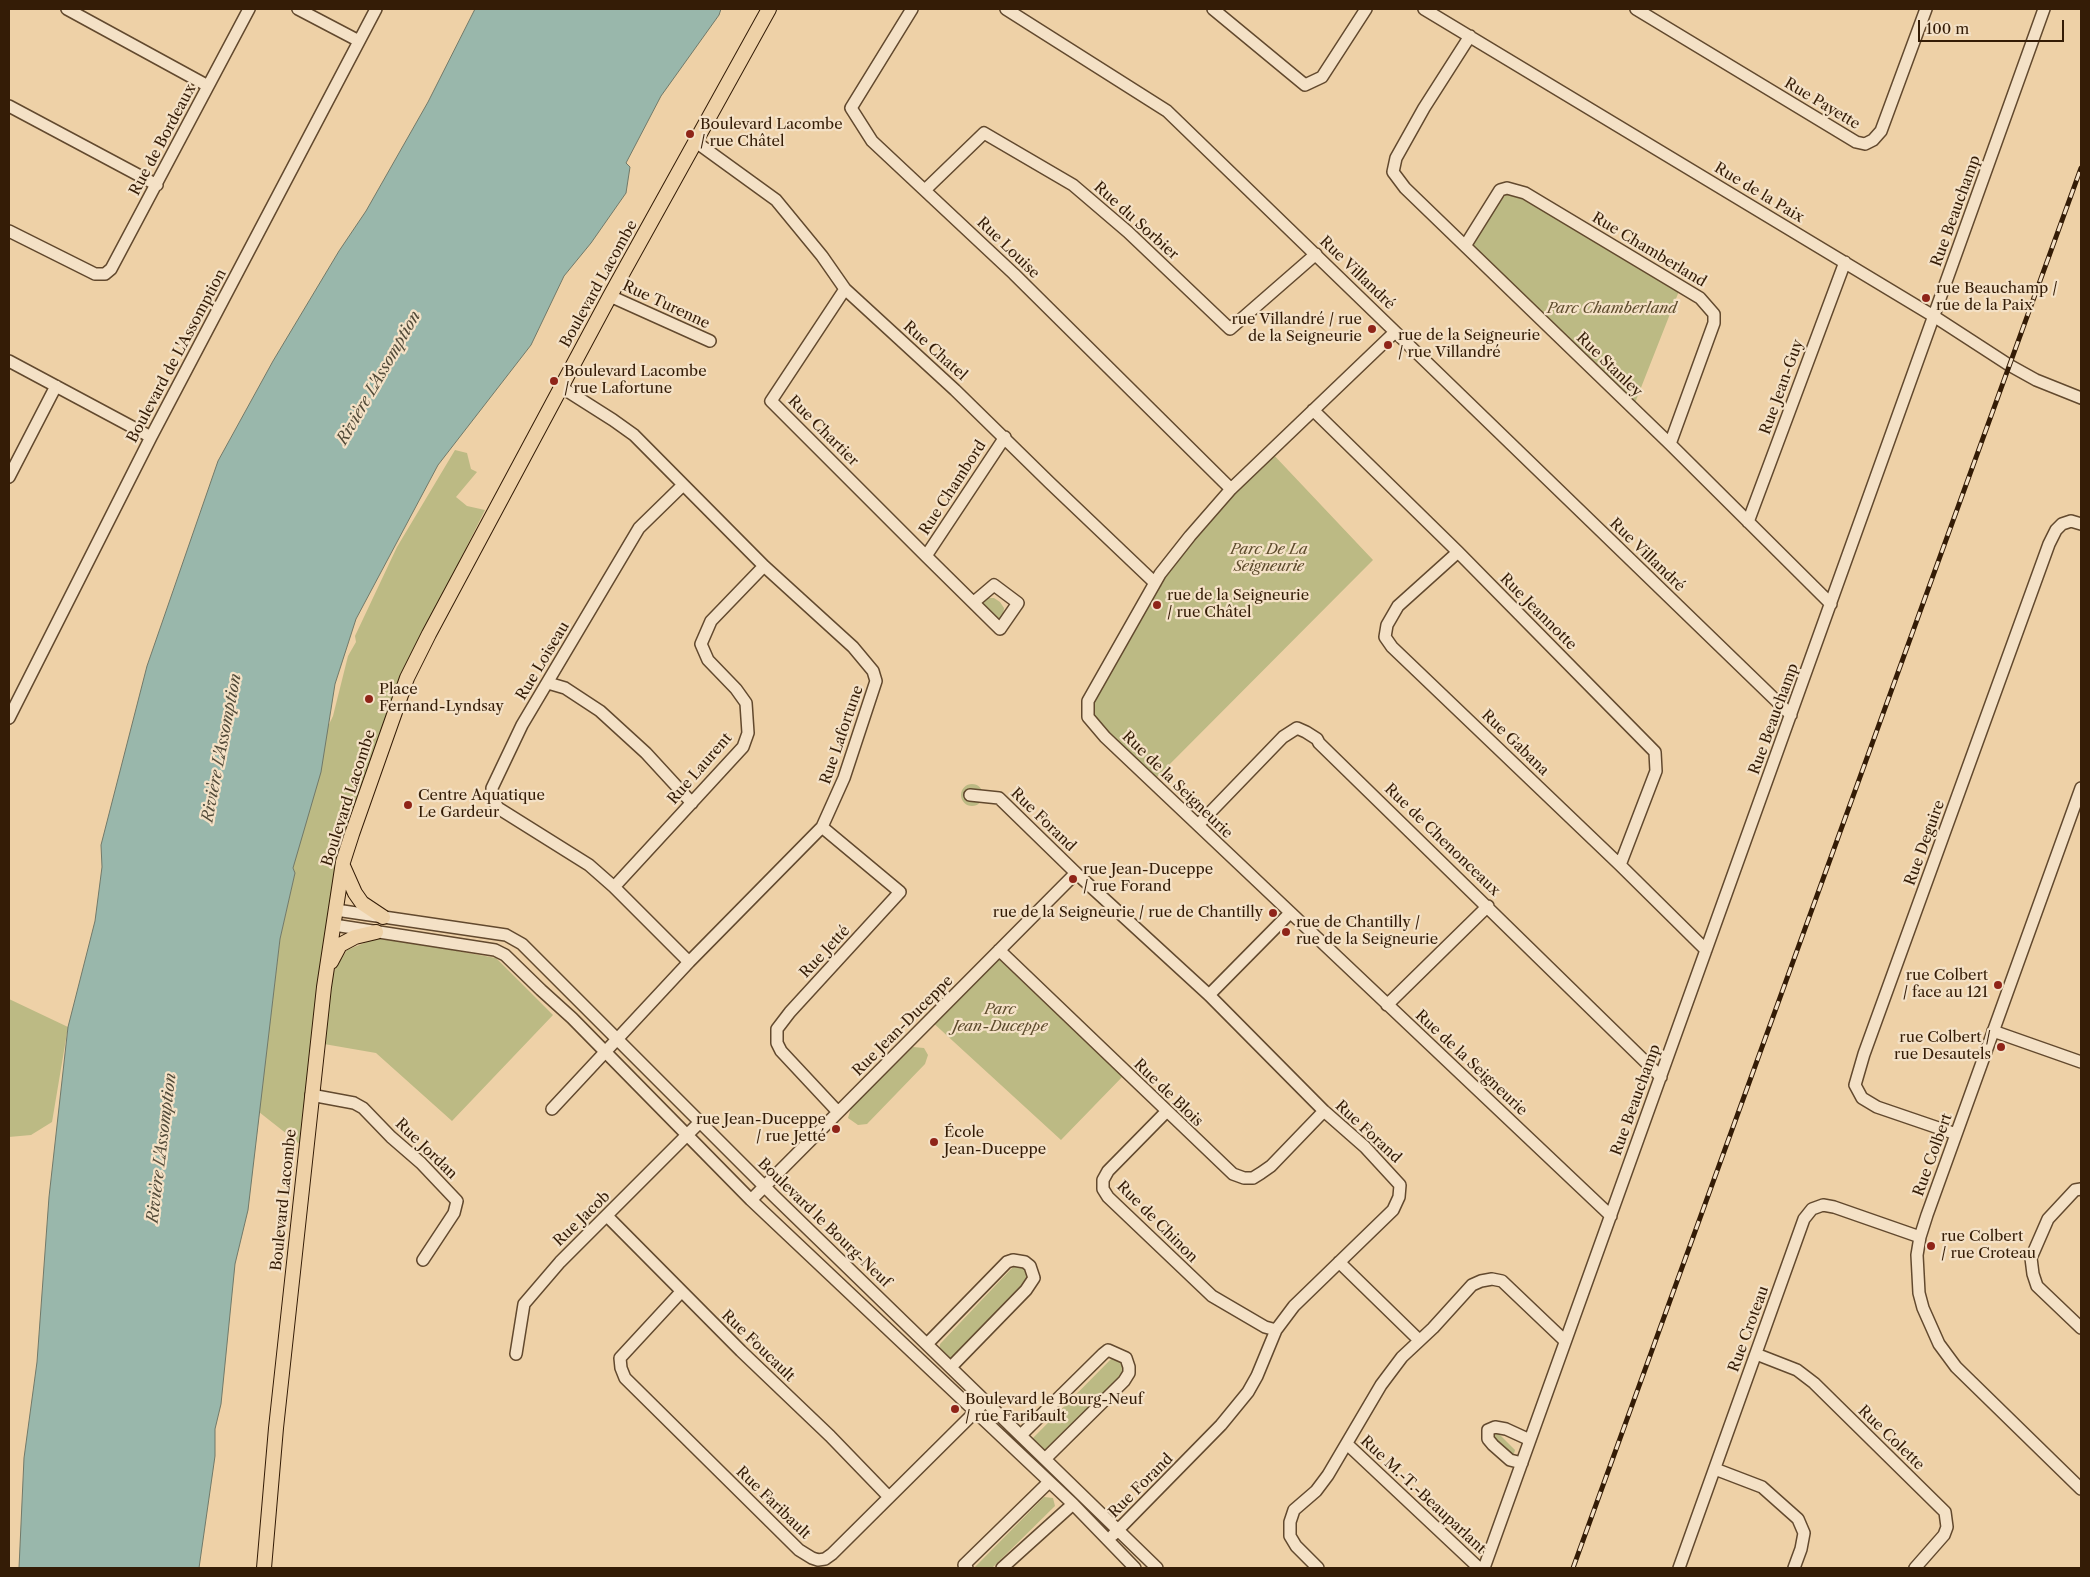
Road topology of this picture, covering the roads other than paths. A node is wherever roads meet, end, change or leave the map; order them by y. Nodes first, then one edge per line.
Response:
1 (67, 9) edge
2 (249, 9) edge
3 (298, 9) edge
4 (376, 9) edge
5 (769, 9) edge
6 (912, 9) edge
7 (1006, 9) edge
8 (1213, 9) edge
9 (1366, 9) edge
10 (1424, 9) edge
11 (1636, 9) edge
12 (1926, 9) edge
13 (2044, 9) edge
14 (1470, 36) junction
15 (359, 41) junction
16 (208, 86) junction
17 (9, 106) edge
18 (696, 142) junction
19 (157, 185) junction
20 (925, 190) junction
21 (9, 231) edge
22 (1465, 246) junction
23 (1316, 254) junction
24 (1845, 262) junction
25 (845, 289) junction
26 (610, 296) junction
27 (1935, 317) junction
28 (1395, 332) junction
29 (710, 342) dead end
30 (9, 361) edge
31 (56, 386) junction
32 (561, 387) junction
33 (2081, 398) edge
34 (1313, 410) junction
35 (151, 437) junction
36 (1005, 437) junction
37 (1670, 444) junction
38 (9, 477) edge
39 (682, 486) junction
40 (1231, 489) junction
41 (1748, 522) junction
42 (2081, 524) edge
43 (1458, 552) junction
44 (926, 556) junction
45 (764, 566) junction
46 (1155, 583) junction
47 (974, 602) dead end
48 (1831, 604) junction
49 (548, 683) junction
50 (1791, 715) junction
51 (9, 718) edge
52 (2081, 788) edge
53 (970, 794) dead end
54 (692, 804) junction
55 (1198, 825) junction
56 (822, 827) junction
57 (1620, 864) junction
58 (343, 865) junction
59 (1076, 873) junction
60 (614, 887) junction
61 (1488, 906) junction
62 (336, 910) junction
63 (1290, 913) junction
64 (383, 917) junction
65 (334, 924) junction
66 (376, 932) junction
67 (999, 950) junction
68 (1706, 950) junction
69 (689, 962) junction
70 (327, 969) junction
71 (1209, 995) junction
72 (1388, 1005) junction
73 (1993, 1032) junction
74 (617, 1038) junction
75 (604, 1051) junction
76 (2081, 1062) edge
77 (1661, 1077) junction
78 (311, 1095) junction
79 (552, 1109) dead end
80 (838, 1112) junction
81 (1166, 1112) junction
82 (1324, 1112) junction
83 (700, 1122) junction
84 (1956, 1134) junction
85 (687, 1135) junction
86 (765, 1187) junction
87 (2081, 1189) edge
88 (751, 1200) junction
89 (607, 1216) junction
90 (1611, 1216) junction
91 (1920, 1236) junction
92 (423, 1260) dead end
93 (1339, 1262) junction
94 (681, 1292) junction
95 (2081, 1328) edge
96 (1276, 1330) junction
97 (1419, 1340) junction
98 (1565, 1341) junction
99 (927, 1344) junction
100 (516, 1354) dead end
101 (1756, 1354) junction
102 (952, 1367) junction
103 (986, 1401) junction
104 (974, 1412) junction
105 (1021, 1435) junction
106 (1530, 1440) junction
107 (1347, 1444) junction
108 (1044, 1459) junction
109 (1522, 1464) junction
110 (1715, 1469) junction
111 (1049, 1482) junction
112 (2081, 1489) edge
113 (889, 1497) junction
114 (1073, 1504) junction
115 (1119, 1530) junction
116 (1108, 1540) junction
117 (264, 1568) edge
118 (966, 1568) edge
119 (1002, 1568) edge
120 (1135, 1568) edge
121 (1157, 1568) edge
122 (1318, 1568) edge
123 (1479, 1568) edge
124 (1484, 1568) edge
125 (1679, 1568) edge
126 (1794, 1568) edge
127 (1915, 1568) edge

1 - 16 street
2 - 16 street, Rue de Bordeaux
3 - 15 street
4 - 15 street, Boulevard de L'Assomption
5 - 18 main road, Boulevard Lacombe
6 - 20 street, Rue Louise
7 - 23 street, Rue Villandré
8 - 9 street
10 - 14 street, Rue de la Paix
11 - 12 street, Rue Payette
13 - 27 street, Rue Beauchamp
14 - 22 street, Rue Stanley
14 - 24 street, Rue de la Paix
15 - 35 street, Boulevard de L'Assomption
16 - 19 street, Rue de Bordeaux
17 - 19 street
18 - 25 street, Rue Chatel
18 - 26 main road, Boulevard Lacombe
19 - 21 street, Rue de Bordeaux
20 - 23 street, Rue du Sorbier
20 - 40 street, Rue Louise
22 - 37 street, Rue Stanley
22 - 37 street, Rue Chamberland
23 - 28 street, Rue Villandré
24 - 27 street, Rue de la Paix
24 - 41 street, Rue Jean-Guy
25 - 36 street, Rue Chatel
25 - 44 street, Rue Chartier
26 - 29 street, Rue Turenne
26 - 32 main road, Boulevard Lacombe
27 - 33 street, Rue de la Paix
27 - 48 street, Rue Beauchamp
28 - 34 street, Rue de la Seigneurie
28 - 50 street, Rue Villandré
30 - 31 street
31 - 35 street
31 - 38 street
32 - 39 street, Rue Lafortune
32 - 58 main road, Boulevard Lacombe
34 - 40 street, Rue de la Seigneurie
34 - 43 street, Rue Jeannotte
35 - 51 street, Boulevard de L'Assomption
36 - 44 street, Rue Chambord
36 - 46 street, Rue Chatel
37 - 41 street, Rue Stanley
39 - 45 street, Rue Lafortune
39 - 49 street, Rue Loiseau
40 - 46 street, Rue de la Seigneurie
41 - 48 street, Rue Stanley
42 - 84 street, Rue Deguire
43 - 57 street, Rue Jeannotte
43 - 57 street, Rue Gabana
44 - 47 street
45 - 54 street, Rue Laurent
45 - 56 street, Rue Lafortune
46 - 55 street, Rue de la Seigneurie
48 - 50 street, Rue Beauchamp
49 - 54 street
49 - 60 street, Rue Loiseau
50 - 68 street, Rue Beauchamp
52 - 73 street, Rue Colbert
53 - 59 street, Rue Forand
54 - 60 street, Rue Laurent
55 - 61 street, Rue de Chenonceaux
55 - 63 street, Rue de la Seigneurie
56 - 69 street, Rue Lafortune
56 - 80 street, Rue Jetté
57 - 68 street, Rue Gabana
58 - 62 main road, Boulevard Lacombe
58 - 64 main road
59 - 67 street, Rue Jean-Duceppe
59 - 71 street, Rue Forand
60 - 69 street, Rue Loiseau
61 - 72 street
61 - 77 street, Rue de Chenonceaux
62 - 64 street, Boulevard le Bourg-Neuf
62 - 65 main road, Boulevard Lacombe
63 - 71 street
63 - 72 street, Rue de la Seigneurie
64 - 74 street, Boulevard le Bourg-Neuf
65 - 66 street
65 - 70 main road, Boulevard Lacombe
66 - 70 main road
66 - 75 street
67 - 80 street, Rue Jean-Duceppe
67 - 81 street, Rue de Blois
68 - 77 street, Rue Beauchamp
69 - 74 street, Rue Lafortune
70 - 78 main road, Boulevard Lacombe
71 - 82 street, Rue Forand
72 - 90 street, Rue de la Seigneurie
73 - 76 street
73 - 84 street, Rue Colbert
74 - 75 street, Rue Lafortune
74 - 83 street, Boulevard le Bourg-Neuf
75 - 79 street, Rue Lafortune
75 - 85 street
77 - 90 street, Rue Beauchamp
78 - 92 street, Rue Jordan
78 - 117 main road, Boulevard Lacombe
80 - 86 street, Rue Jean-Duceppe
81 - 82 street, Rue de Blois
81 - 96 street, Rue de Chinon
82 - 93 street, Rue Forand
83 - 85 street, Rue Jacob
83 - 86 street, Boulevard le Bourg-Neuf
84 - 91 street, Rue Colbert
85 - 88 street
85 - 89 street, Rue Jacob
86 - 88 street, Rue Jean-Duceppe
86 - 99 street, Boulevard le Bourg-Neuf
87 - 95 street
88 - 104 street
89 - 94 street, Rue Foucault
89 - 100 street, Rue Jacob
90 - 98 street, Rue Beauchamp
91 - 101 street, Rue Croteau
91 - 112 street, Rue Colbert
93 - 96 street, Rue Forand
93 - 97 street
94 - 113 street, Rue Foucault
94 - 113 street, Rue Faribault
96 - 115 street, Rue Forand
97 - 98 street
97 - 107 street
98 - 106 street, Rue Beauchamp
99 - 102 street, Boulevard le Bourg-Neuf
99 - 102 street
101 - 110 street, Rue Croteau
101 - 127 street, Rue Colette
102 - 103 street, Boulevard le Bourg-Neuf
103 - 104 street, Rue Faribault
103 - 105 street, Boulevard le Bourg-Neuf
104 - 111 street
104 - 113 street, Rue Faribault
105 - 108 street, Boulevard le Bourg-Neuf
105 - 108 street
106 - 109 street, Rue Beauchamp
106 - 109 street
107 - 122 street
107 - 123 street, Rue M.-T.-Beauparlant
108 - 115 street, Boulevard le Bourg-Neuf
109 - 124 street, Rue Beauchamp
110 - 125 street, Rue Croteau
110 - 126 street
111 - 114 street
111 - 118 street
114 - 116 street
114 - 119 street
115 - 116 street, Rue Forand
115 - 121 street, Boulevard le Bourg-Neuf
116 - 120 street

